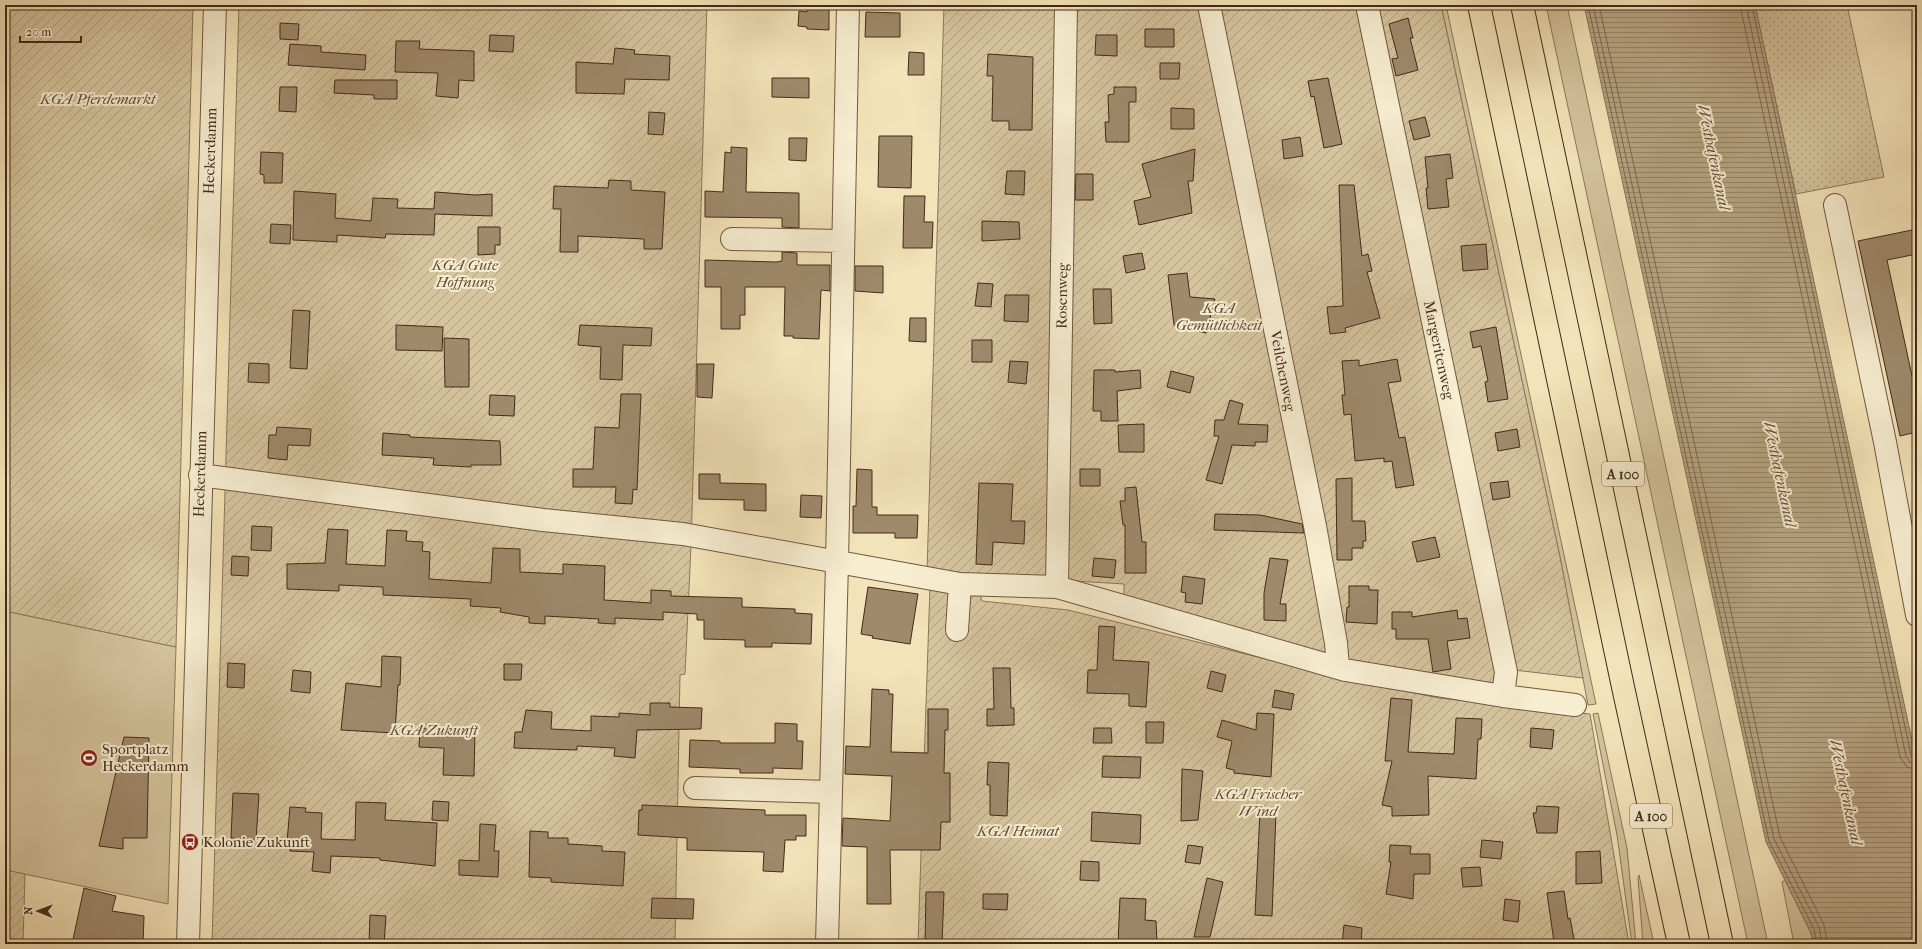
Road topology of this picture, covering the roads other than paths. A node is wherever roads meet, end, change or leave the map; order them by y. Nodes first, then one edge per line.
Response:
1 (215, 5) edge
2 (848, 5) edge
3 (1066, 5) edge
4 (1209, 5) edge
5 (1367, 5) edge
6 (1479, 5) edge
7 (1522, 5) edge
8 (1835, 205) dead end
9 (732, 239) dead end
10 (843, 241) junction
11 (200, 475) junction
12 (837, 563) junction
13 (960, 584) junction
14 (1057, 587) junction
15 (1917, 615) edge
16 (957, 630) dead end
17 (1338, 667) junction
18 (1503, 696) junction
19 (1575, 705) dead end
20 (695, 788) dead end
21 (830, 792) junction
22 (188, 944) edge
23 (827, 944) edge
24 (1679, 944) edge
25 (1722, 944) edge

1 - 11 street, Heckerdamm
2 - 10 street
3 - 14 street, Rosenweg
4 - 17 street, Veilchenweg
5 - 18 street, Margeritenweg
6 - 24 highway, A 100
7 - 25 highway, A 100
8 - 15 street
9 - 10 street
10 - 12 street
11 - 12 street
11 - 22 street, Heckerdamm
12 - 13 street
12 - 21 street
13 - 14 street
13 - 16 street
14 - 17 street
17 - 18 street
18 - 19 street
20 - 21 street
21 - 23 street

